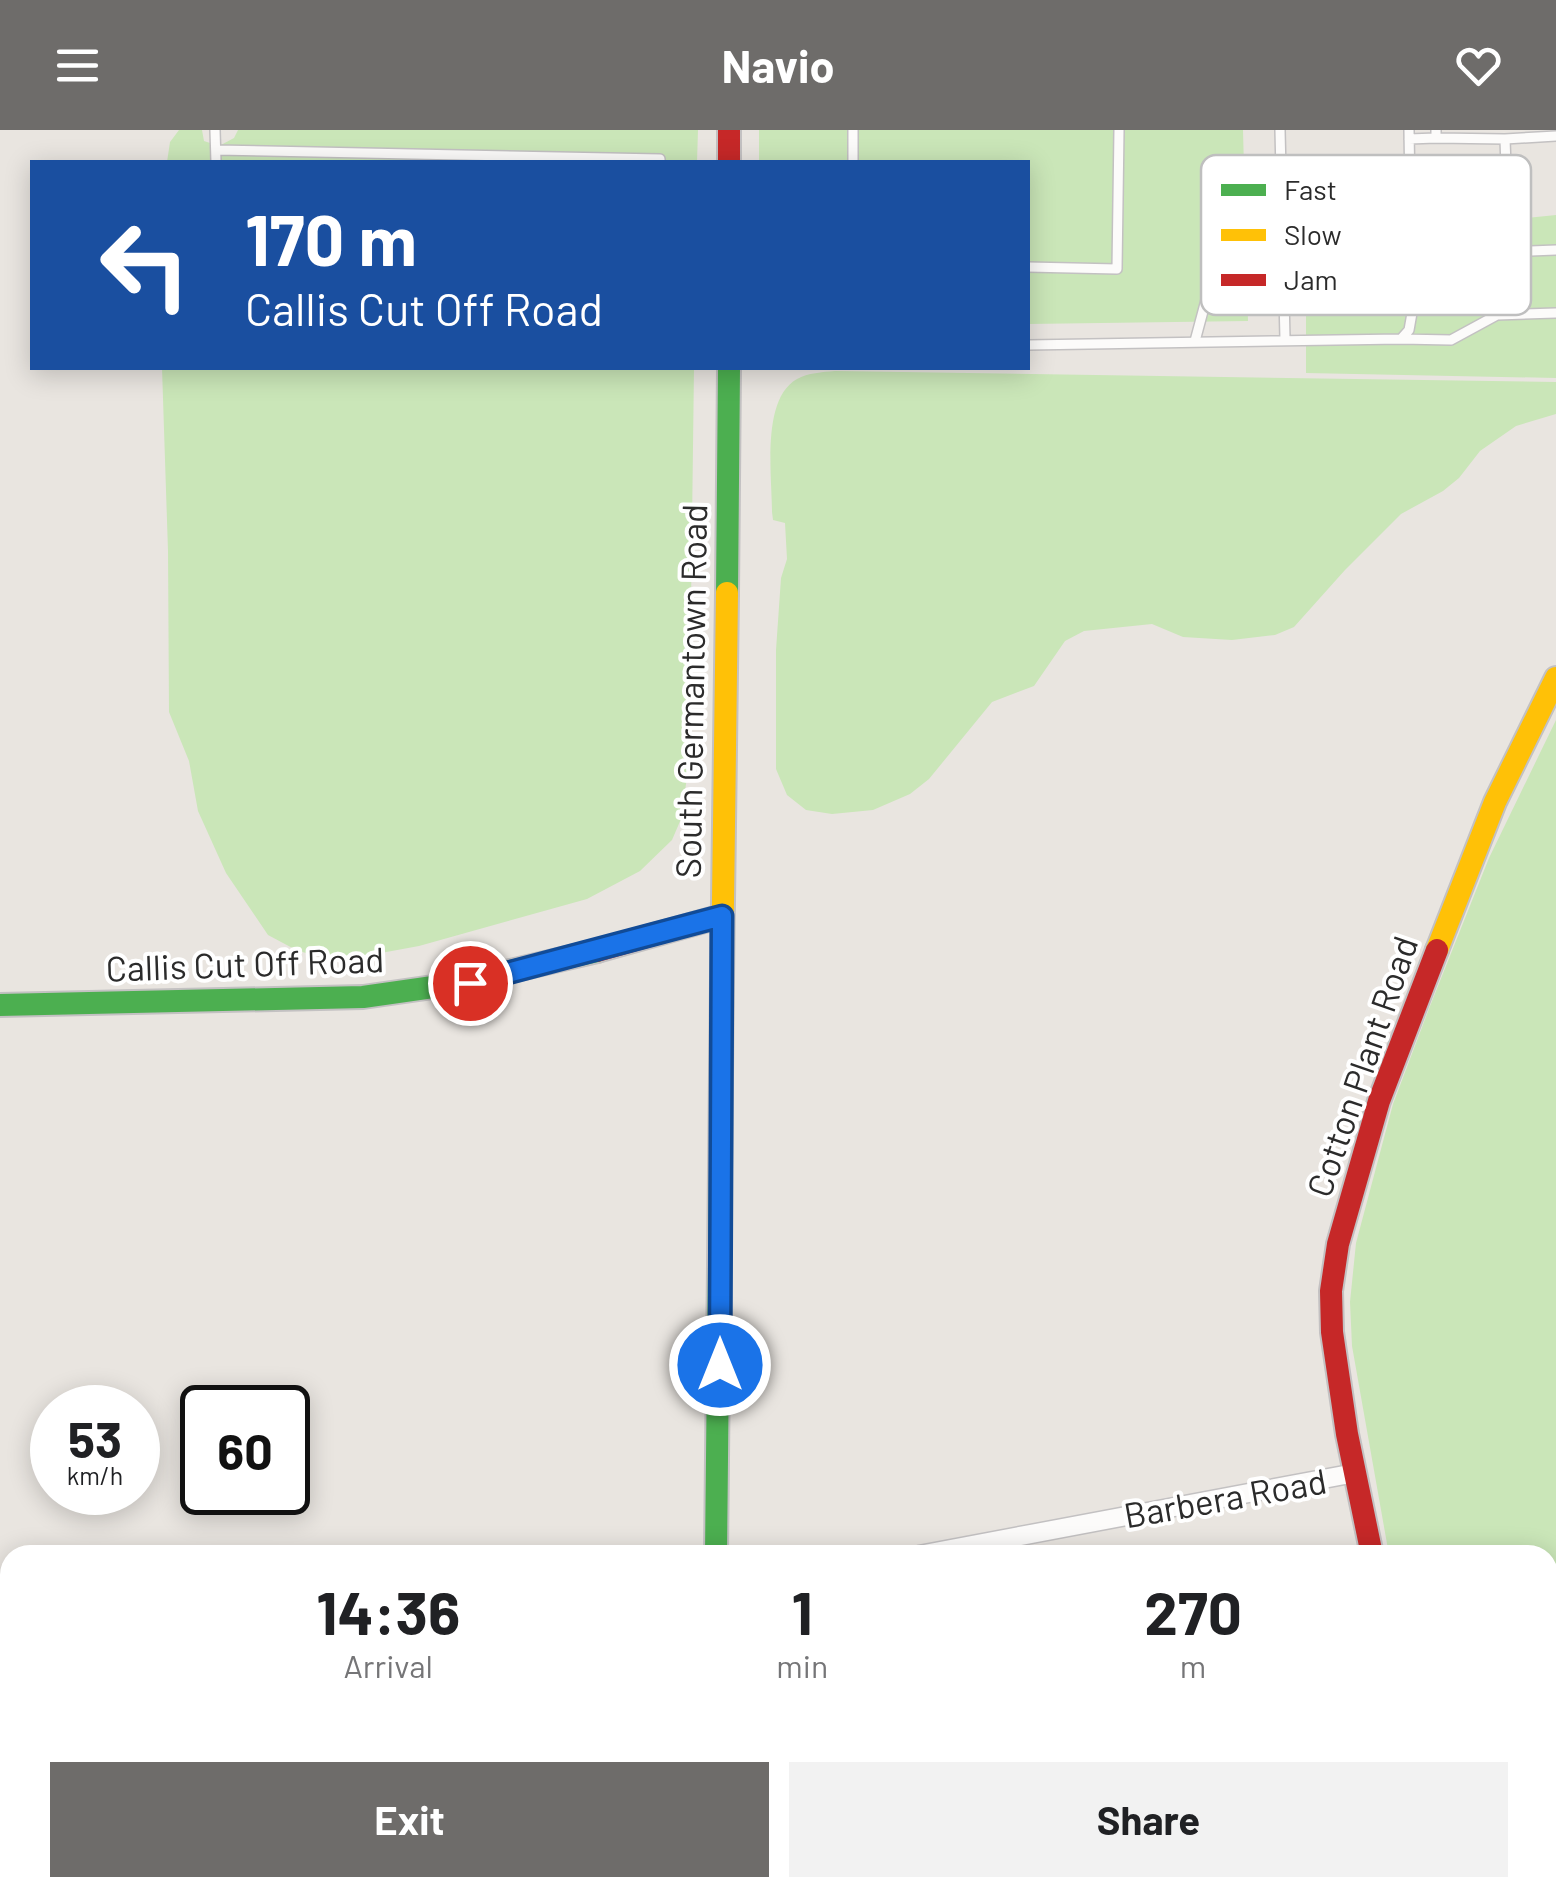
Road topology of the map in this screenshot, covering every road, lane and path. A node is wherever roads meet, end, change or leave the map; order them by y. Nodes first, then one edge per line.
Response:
1 (215, 130) edge
2 (729, 130) edge
3 (853, 130) edge
4 (1119, 130) edge
5 (1280, 130) edge
6 (1409, 134) edge
7 (1436, 134) edge
8 (1556, 136) edge
9 (1505, 139) junction
10 (216, 150) junction
11 (1281, 155) edge
12 (1506, 155) edge
13 (216, 160) edge
14 (660, 160) edge
15 (729, 160) edge
16 (853, 160) edge
17 (1556, 250) edge
18 (1531, 251) edge
19 (1030, 267) edge
20 (1556, 313) edge
21 (1531, 314) edge
22 (1201, 315) edge
23 (1285, 315) edge
24 (1412, 315) edge
25 (1497, 315) edge
26 (1285, 339) junction
27 (1401, 339) junction
28 (1194, 341) junction
29 (1030, 346) edge
30 (730, 370) edge
31 (1556, 678) edge
32 (722, 916) junction
33 (0, 1004) edge
34 (1355, 1473) junction
35 (716, 1545) edge
36 (971, 1545) edge
37 (1370, 1545) edge

1 - 10 lane
2 - 15 street
3 - 16 lane
4 - 19 lane
5 - 11 lane
6 - 7 lane
7 - 9 lane
8 - 9 lane
9 - 12 lane
10 - 13 lane
10 - 14 lane
17 - 18 lane
20 - 21 lane
22 - 28 lane
23 - 26 lane
24 - 27 lane
25 - 27 lane
26 - 27 lane
26 - 28 lane
28 - 29 lane
30 - 32 street, South Germantown Road
31 - 34 street, Cotton Plant Road
32 - 33 street, Callis Cut Off Road
32 - 35 street, South Germantown Road
34 - 36 street, Barbera Road
34 - 37 street, Cotton Plant Road

